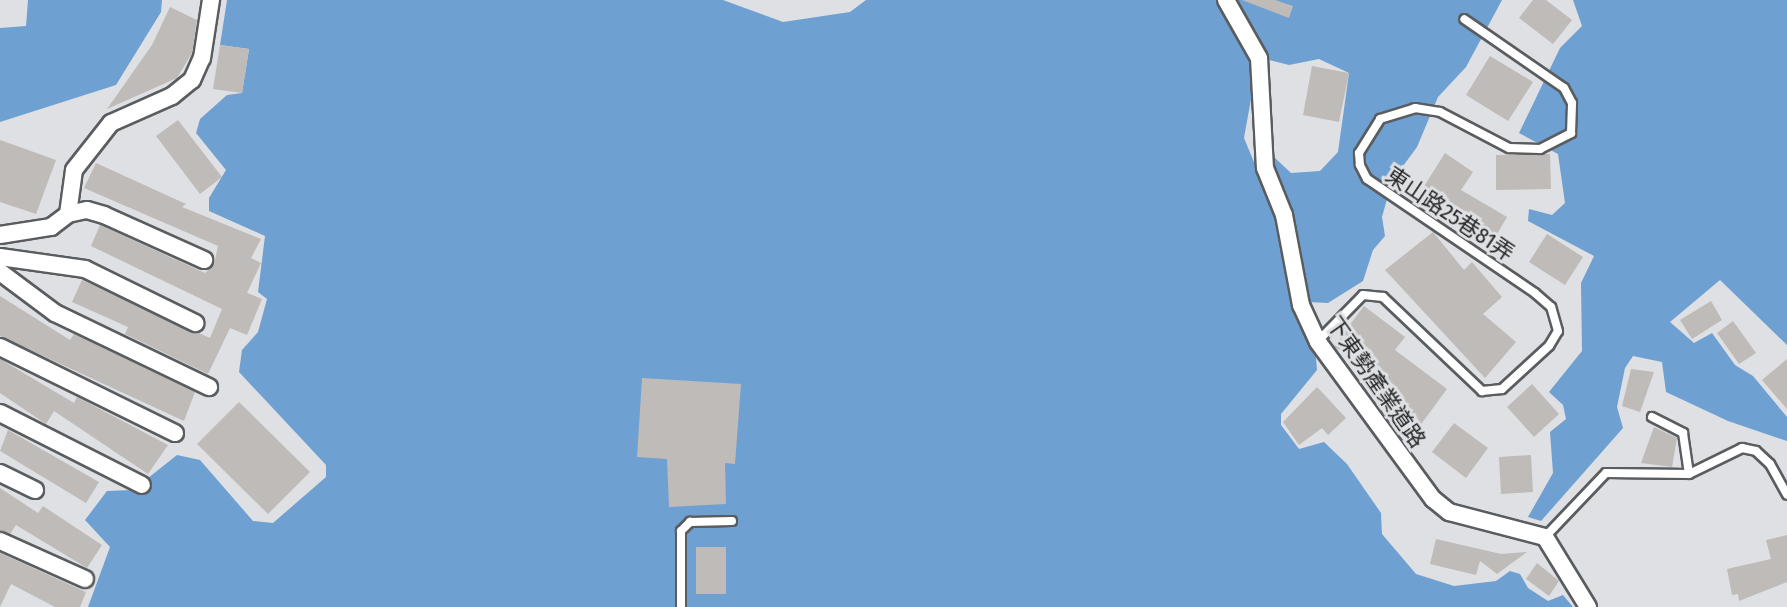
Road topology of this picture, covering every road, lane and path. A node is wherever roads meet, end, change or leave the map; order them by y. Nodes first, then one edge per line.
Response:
1 (211, 0) edge
2 (1226, 0) edge
3 (1464, 19) dead end
4 (68, 214) junction
5 (0, 235) edge
6 (0, 257) edge
7 (204, 260) dead end
8 (0, 272) edge
9 (195, 323) dead end
10 (1318, 342) junction
11 (0, 347) edge
12 (209, 387) dead end
13 (0, 413) edge
14 (1652, 417) dead end
15 (175, 433) dead end
16 (0, 473) edge
17 (1689, 474) junction
18 (142, 485) dead end
19 (35, 490) dead end
20 (1787, 495) edge
21 (732, 521) dead end
22 (1545, 537) junction
23 (0, 541) edge
24 (85, 579) dead end
25 (681, 607) edge
26 (1588, 607) edge

1 - 4 street
2 - 10 street, 下東勢產業道路
3 - 10 lane, 東山路25巷81弄
4 - 5 street
4 - 7 street
6 - 9 street
8 - 12 street
10 - 22 street, 下東勢產業道路
11 - 15 street
13 - 18 street
14 - 17 lane
16 - 19 street
17 - 20 lane
17 - 22 lane
21 - 25 lane
22 - 26 street
23 - 24 street

